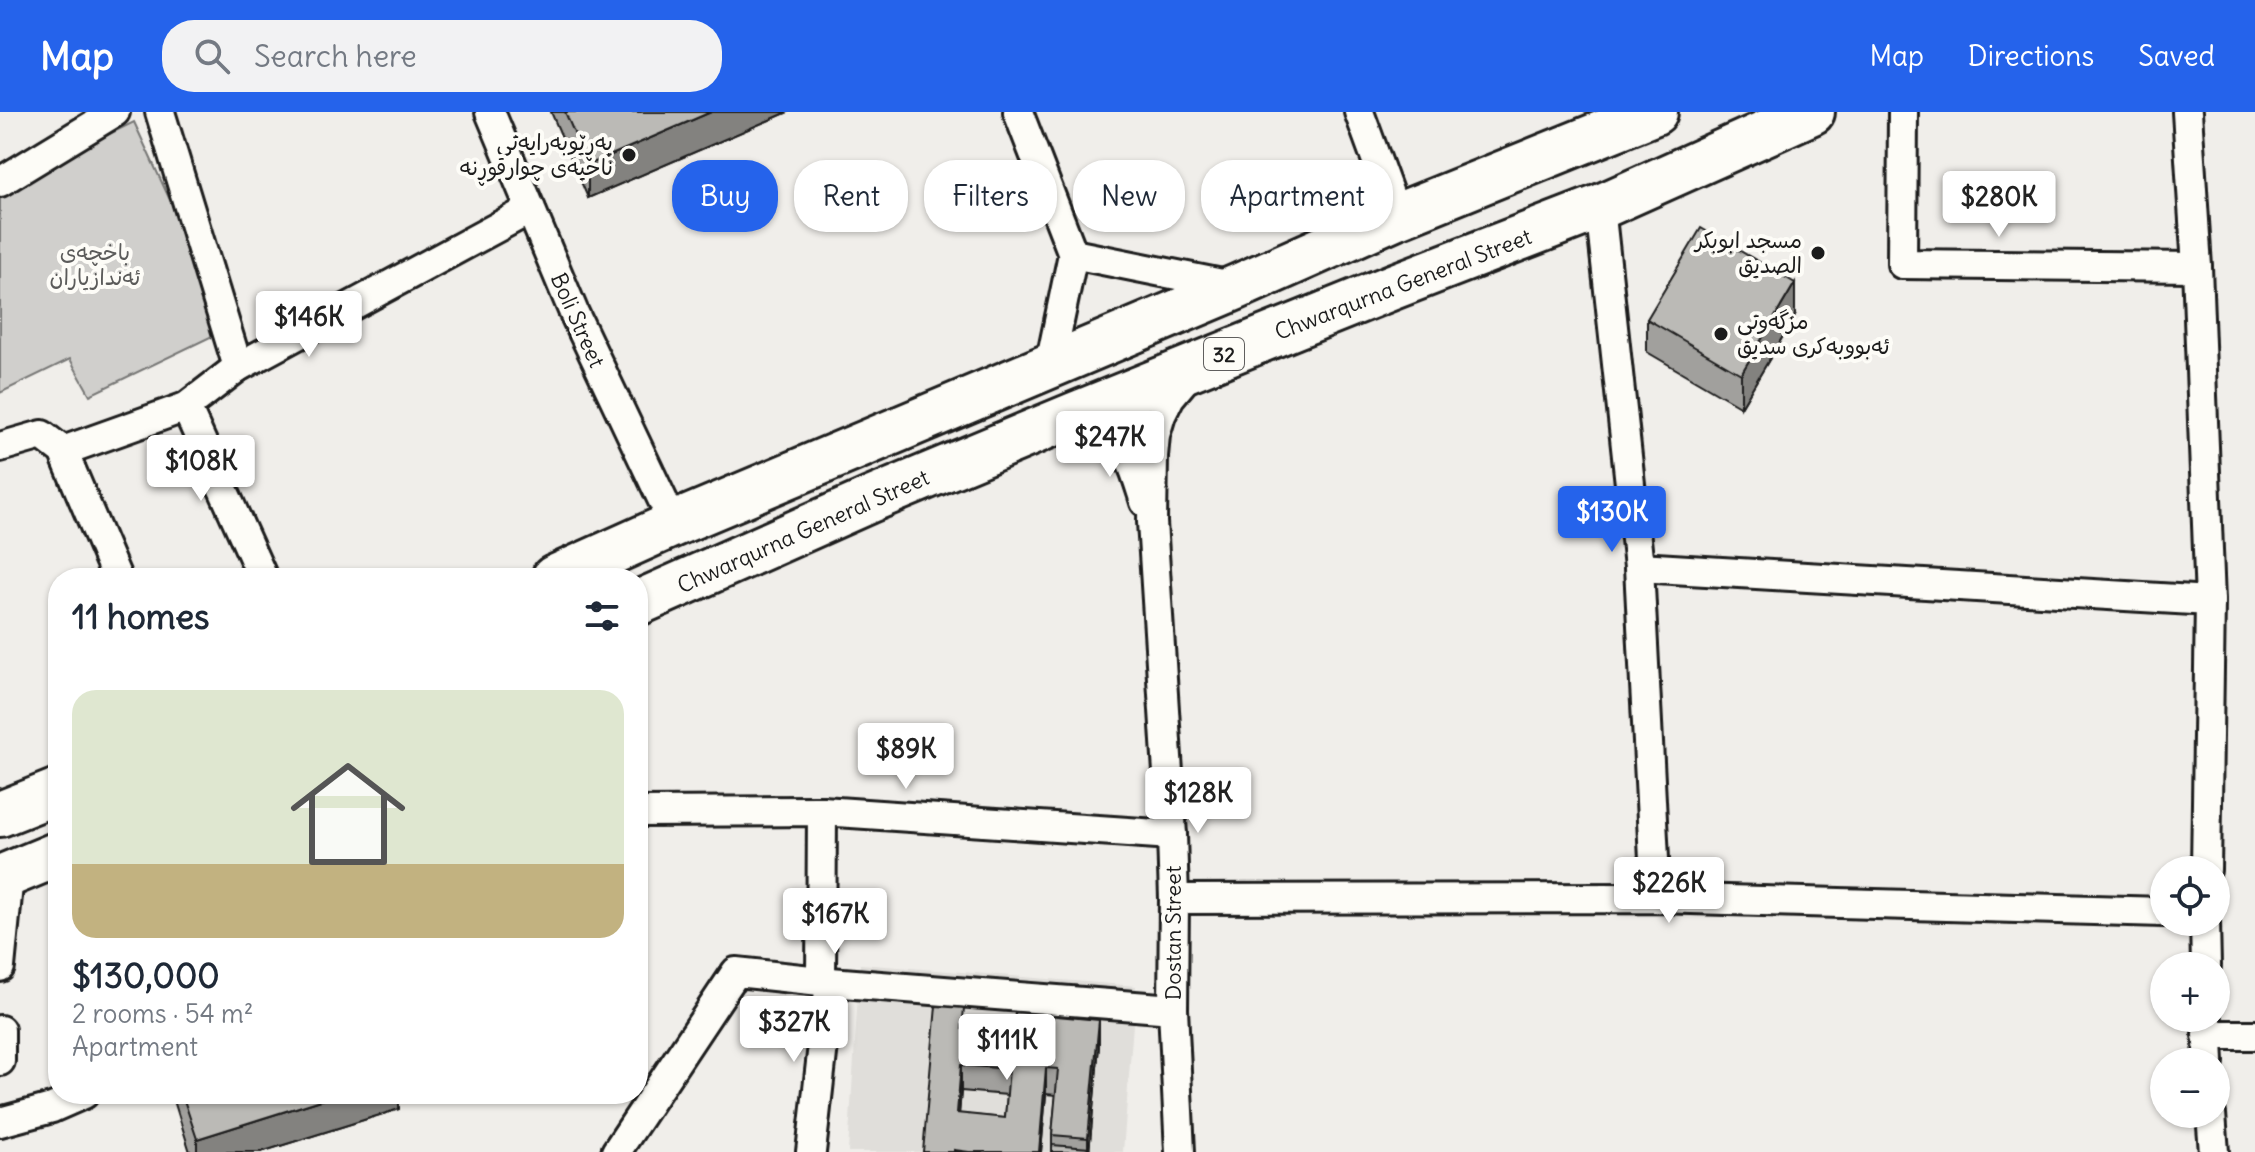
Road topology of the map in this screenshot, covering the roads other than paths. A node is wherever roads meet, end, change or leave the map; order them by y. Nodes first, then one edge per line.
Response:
1 (115, 112) edge
2 (490, 112) edge
3 (1018, 112) edge
4 (1359, 112) edge
5 (1812, 112) edge
6 (1903, 112) edge
7 (2187, 112) edge
8 (1648, 113) edge
9 (164, 114) edge
10 (0, 182) edge
11 (1600, 207) junction
12 (531, 209) junction
13 (1397, 216) junction
14 (1073, 254) junction
15 (2197, 267) junction
16 (1237, 287) junction
17 (1050, 365) junction
18 (1197, 365) junction
19 (238, 367) junction
20 (186, 407) junction
21 (1074, 415) junction
22 (0, 447) edge
23 (63, 451) junction
24 (1152, 522) junction
25 (662, 530) junction
26 (1639, 567) junction
27 (113, 568) edge
28 (258, 568) edge
29 (576, 568) edge
30 (655, 595) edge
31 (2210, 601) junction
32 (48, 795) edge
33 (822, 811) junction
34 (648, 812) edge
35 (0, 814) edge
36 (1172, 835) junction
37 (2206, 856) edge
38 (48, 858) edge
39 (4, 876) edge
40 (1656, 898) junction
41 (1174, 899) junction
42 (2150, 912) edge
43 (0, 967) edge
44 (825, 981) junction
45 (1173, 1009) junction
46 (0, 1030) edge
47 (2255, 1035) edge
48 (2208, 1038) edge
49 (0, 1061) edge
50 (61, 1104) edge
51 (0, 1122) edge
52 (2212, 1128) edge
53 (616, 1152) edge
54 (811, 1152) edge
55 (1180, 1152) edge
56 (2214, 1152) edge

1 - 10 street
2 - 12 street, Boli Street
3 - 14 street
4 - 13 street
5 - 11 highway, Chwarqurna General Street / 32
6 - 15 street
7 - 15 street
8 - 13 highway
9 - 19 street
11 - 18 highway, Chwarqurna General Street / 32
11 - 26 street
12 - 19 street
12 - 25 street, Boli Street
13 - 16 highway
14 - 16 street
14 - 17 street
15 - 31 street
16 - 17 highway
17 - 25 highway
18 - 21 highway, Chwarqurna General Street / 32
18 - 24 street, Dostan Street
19 - 20 street
20 - 23 street
20 - 28 street
21 - 24 street, Dostan Street
21 - 30 highway, Chwarqurna General Street / 32
22 - 23 street
23 - 27 street
24 - 36 street, Dostan Street
25 - 29 highway
25 - 30 highway
26 - 31 street
26 - 40 street
31 - 37 street
32 - 35 highway
33 - 34 street
33 - 36 street
33 - 44 street
36 - 41 street, Dostan Street
38 - 39 highway
39 - 43 street
40 - 41 street
40 - 42 street
41 - 45 street, Dostan Street
44 - 45 street
44 - 53 street
44 - 54 street
45 - 55 street, Dostan Street
46 - 49 street
47 - 48 street
50 - 51 street
52 - 56 street

